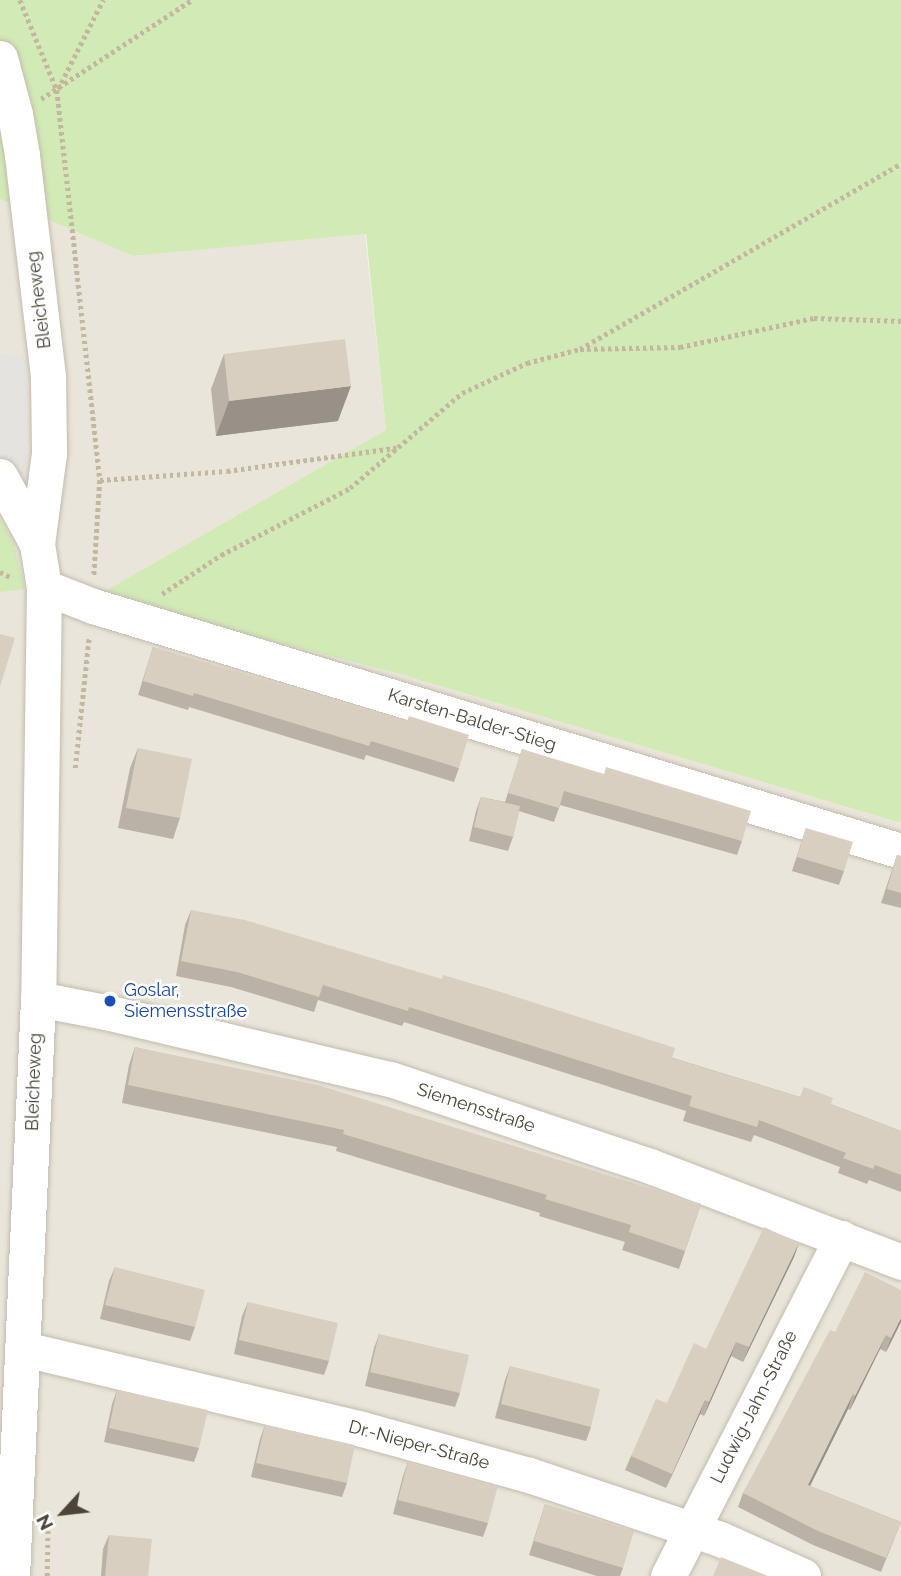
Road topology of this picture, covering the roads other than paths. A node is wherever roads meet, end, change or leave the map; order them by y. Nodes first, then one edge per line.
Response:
1 (0, 58) edge
2 (0, 476) edge
3 (37, 544) junction
4 (44, 587) junction
5 (901, 851) edge
6 (38, 999) junction
7 (842, 1238) junction
8 (901, 1262) edge
9 (24, 1349) junction
10 (691, 1529) junction
11 (12, 1576) edge
12 (668, 1576) edge
13 (803, 1576) edge

1 - 3 street, Bleicheweg
2 - 3 street
3 - 4 street, Bleicheweg
4 - 5 street, Karsten-Balder-Stieg
4 - 6 street, Bleicheweg
6 - 7 street, Siemensstraße
6 - 9 street, Bleicheweg
7 - 8 street, Siemensstraße
7 - 10 street, Ludwig-Jahn-Straße
9 - 10 street, Dr.-Nieper-Straße
9 - 11 street, Bleicheweg
10 - 12 street, Ludwig-Jahn-Straße
10 - 13 street, Dr.-Nieper-Straße

